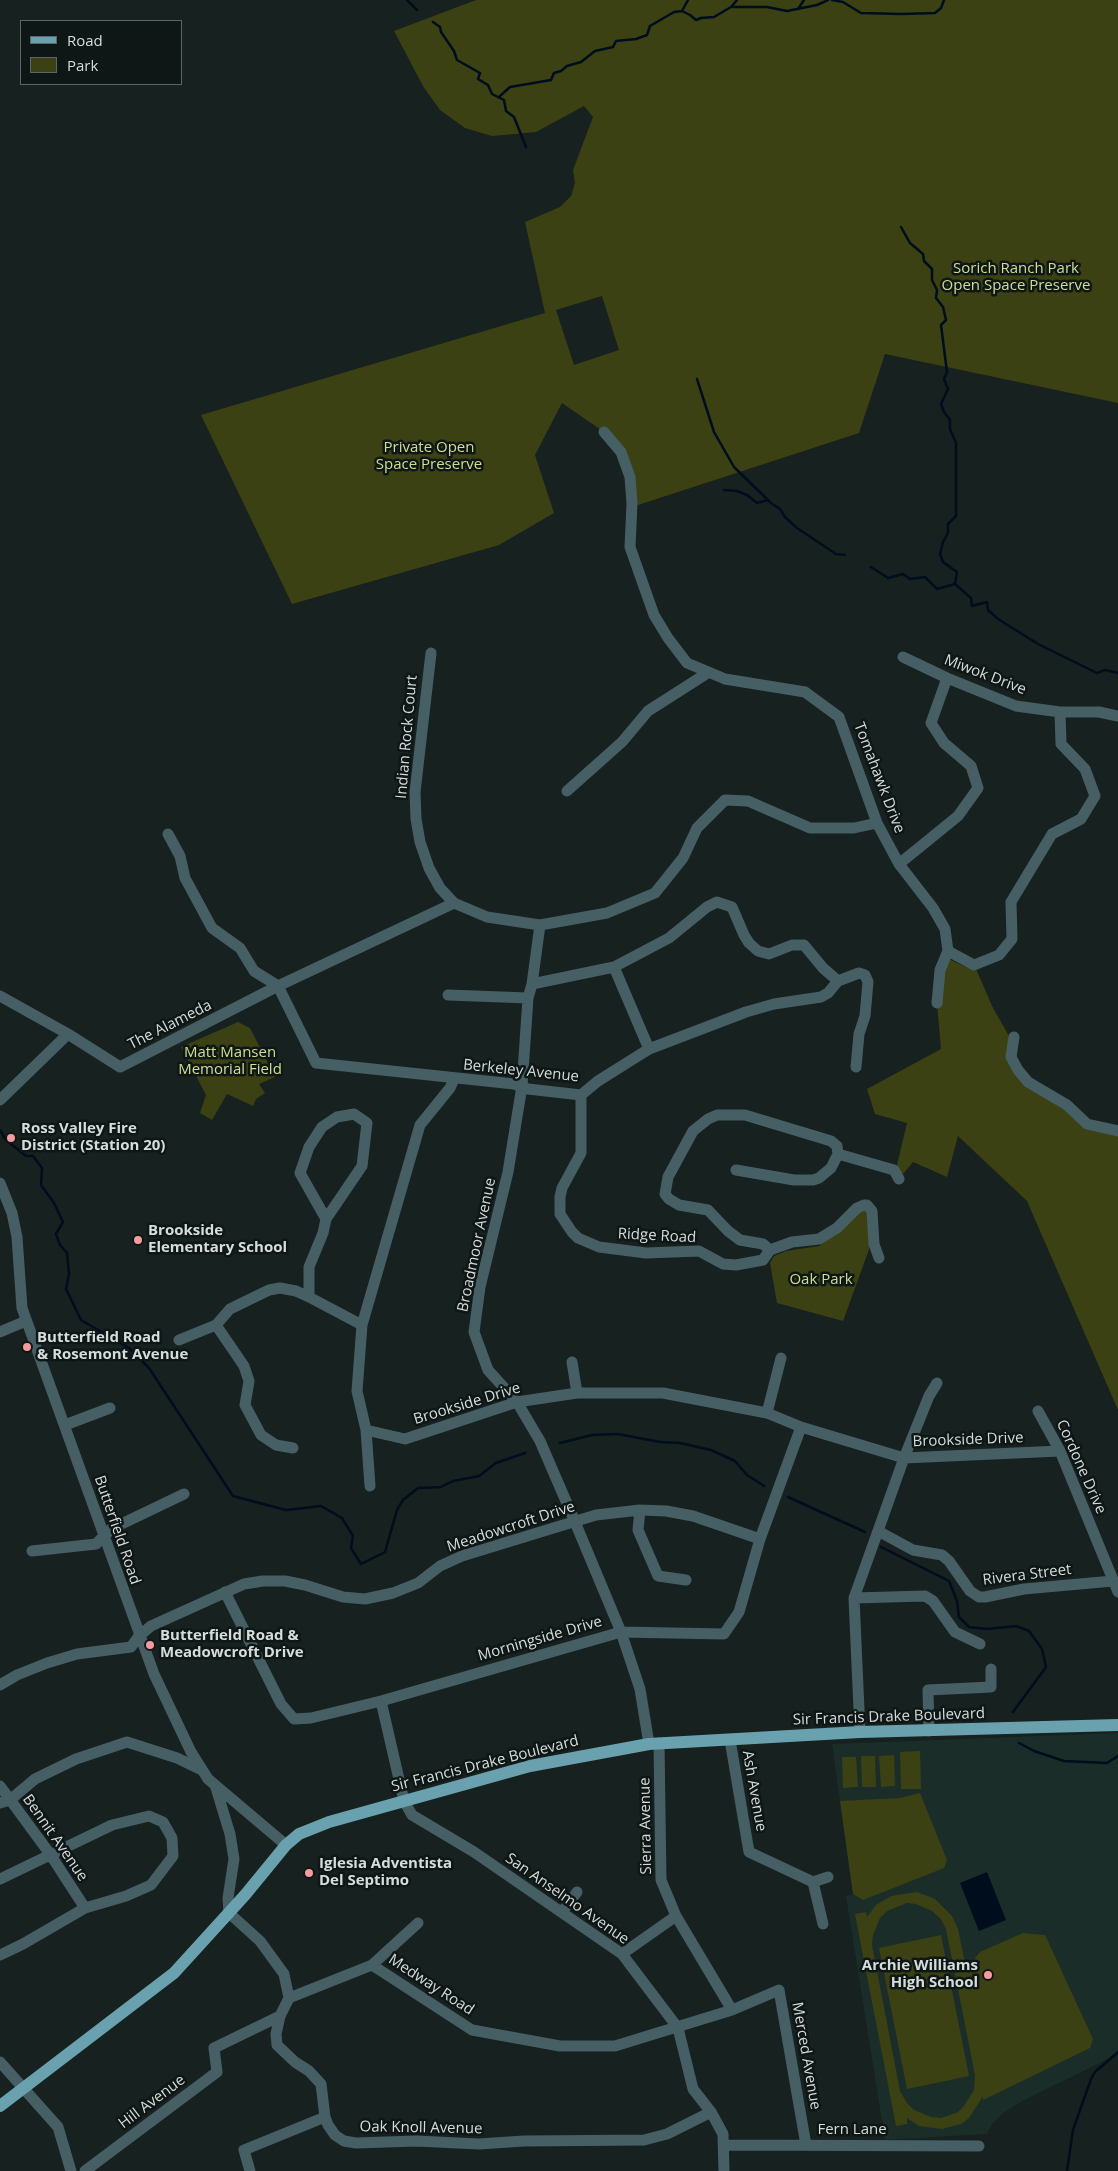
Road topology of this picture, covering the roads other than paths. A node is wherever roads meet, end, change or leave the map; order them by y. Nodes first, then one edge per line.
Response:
1 (604, 432) dead end
2 (431, 653) dead end
3 (903, 657) dead end
4 (709, 672) junction
5 (947, 678) junction
6 (1060, 712) junction
7 (1118, 716) edge
8 (567, 791) dead end
9 (876, 823) junction
10 (168, 834) dead end
11 (899, 864) junction
12 (454, 903) junction
13 (540, 924) junction
14 (948, 951) junction
15 (614, 967) junction
16 (838, 982) junction
17 (532, 984) junction
18 (278, 986) junction
19 (448, 995) dead end
20 (0, 996) edge
21 (528, 998) junction
22 (937, 1003) dead end
23 (68, 1034) junction
24 (1014, 1037) dead end
25 (649, 1049) junction
26 (856, 1067) dead end
27 (454, 1079) junction
28 (522, 1086) junction
29 (581, 1095) junction
30 (0, 1100) edge
31 (1118, 1131) edge
32 (838, 1154) junction
33 (736, 1170) dead end
34 (899, 1179) dead end
35 (0, 1183) edge
36 (326, 1219) junction
37 (770, 1250) junction
38 (879, 1258) dead end
39 (309, 1296) junction
40 (26, 1321) junction
41 (216, 1325) junction
42 (362, 1325) junction
43 (0, 1332) edge
44 (179, 1340) dead end
45 (781, 1358) dead end
46 (572, 1362) dead end
47 (937, 1383) dead end
48 (577, 1393) junction
49 (517, 1402) junction
50 (110, 1408) dead end
51 (1038, 1411) dead end
52 (768, 1413) junction
53 (65, 1425) junction
54 (801, 1427) junction
55 (366, 1430) junction
56 (293, 1448) dead end
57 (1060, 1451) junction
58 (904, 1458) junction
59 (370, 1486) dead end
60 (184, 1494) dead end
61 (640, 1510) junction
62 (575, 1522) junction
63 (878, 1531) junction
64 (103, 1536) junction
65 (760, 1539) junction
66 (32, 1551) dead end
67 (686, 1580) dead end
68 (1116, 1586) edge
69 (225, 1592) junction
70 (854, 1598) junction
71 (621, 1632) junction
72 (139, 1636) junction
73 (980, 1644) dead end
74 (991, 1669) dead end
75 (0, 1686) edge
76 (382, 1700) junction
77 (1118, 1725) edge
78 (929, 1731) junction
79 (860, 1732) junction
80 (730, 1740) junction
81 (654, 1744) junction
82 (202, 1770) junction
83 (0, 1786) edge
84 (216, 1788) junction
85 (404, 1801) junction
86 (5, 1802) edge
87 (286, 1845) junction
88 (50, 1854) junction
89 (828, 1877) dead end
90 (0, 1879) edge
91 (813, 1882) junction
92 (577, 1892) dead end
93 (85, 1908) junction
94 (562, 1912) junction
95 (229, 1913) junction
96 (676, 1916) junction
97 (418, 1923) dead end
98 (823, 1924) dead end
99 (622, 1954) junction
100 (0, 1955) edge
101 (372, 1965) junction
102 (289, 1998) junction
103 (732, 2010) junction
104 (280, 2016) junction
105 (678, 2028) junction
106 (0, 2062) edge
107 (24, 2088) junction
108 (0, 2106) edge
109 (712, 2112) junction
110 (325, 2117) junction
111 (806, 2144) junction
112 (725, 2145) junction
113 (979, 2146) dead end
114 (71, 2171) edge
115 (85, 2171) edge
116 (250, 2171) edge
117 (724, 2171) edge

1 - 4 street, Tomahawk Drive
2 - 12 street, Indian Rock Court
3 - 5 street, Miwok Drive
4 - 8 street
4 - 9 street, Tomahawk Drive
5 - 6 street, Miwok Drive
5 - 11 street
6 - 7 street, Miwok Drive
6 - 14 street
9 - 11 street, Tomahawk Drive
9 - 13 street
10 - 18 street
11 - 14 street, Tomahawk Drive
12 - 13 street
12 - 18 street, The Alameda
13 - 17 street, Broadmoor Avenue
14 - 22 street
15 - 16 street
15 - 17 street
15 - 25 street
16 - 25 street, Berkeley Avenue
16 - 26 street, Berkeley Avenue
17 - 21 street, Broadmoor Avenue
18 - 23 street, The Alameda
18 - 27 street, Berkeley Avenue
19 - 21 street
20 - 23 street, The Alameda
21 - 28 street, Broadmoor Avenue
23 - 30 street
24 - 31 street
25 - 29 street, Berkeley Avenue
27 - 28 street, Berkeley Avenue
27 - 42 street
28 - 29 street, Berkeley Avenue
28 - 49 street, Broadmoor Avenue
29 - 37 street, Ridge Road
32 - 33 street
32 - 34 street
32 - 37 street, Ridge Road
35 - 40 street, Butterfield Road
36 - 36 street
36 - 39 street
37 - 38 street
39 - 41 street
39 - 42 street
40 - 43 street
40 - 53 street, Butterfield Road
41 - 44 street
41 - 56 street
42 - 55 street
45 - 52 street
46 - 48 street
47 - 58 street
48 - 49 street, Brookside Drive
48 - 52 street, Brookside Drive
49 - 55 street, Brookside Drive
49 - 62 street, Broadmoor Avenue
50 - 53 street
51 - 57 street, Cordone Drive
52 - 54 street, Brookside Drive
53 - 64 street, Butterfield Road
54 - 58 street, Brookside Drive
54 - 65 street, Morningside Drive
55 - 59 street
57 - 58 street, Brookside Drive
57 - 68 street, Cordone Drive
58 - 63 street
60 - 64 street
61 - 62 street, Meadowcroft Drive
61 - 65 street, Meadowcroft Drive
61 - 67 street
62 - 69 street, Meadowcroft Drive
62 - 71 street, Broadmoor Avenue
63 - 68 street, Rivera Street
63 - 70 street
64 - 66 street
64 - 72 street, Butterfield Road
65 - 71 street, Morningside Drive
69 - 72 street, Meadowcroft Drive
69 - 76 street, Morningside Drive
70 - 73 street
70 - 79 street
71 - 76 street, Morningside Drive
71 - 81 street, Broadmoor Avenue
72 - 75 street, Meadowcroft Drive
72 - 82 street, Butterfield Road
74 - 78 street
76 - 85 street, San Anselmo Avenue
77 - 78 main road, Sir Francis Drake Boulevard
78 - 79 main road, Sir Francis Drake Boulevard
79 - 80 main road, Sir Francis Drake Boulevard
80 - 81 main road, Sir Francis Drake Boulevard
80 - 91 street, Ash Avenue
81 - 85 main road, Sir Francis Drake Boulevard
81 - 96 street, Sierra Avenue
82 - 84 street, Butterfield Road
82 - 86 street
83 - 86 street, Bennit Avenue
84 - 87 street, Butterfield Road
84 - 95 street
85 - 87 main road, Sir Francis Drake Boulevard
85 - 94 street, San Anselmo Avenue
86 - 88 street, Bennit Avenue
87 - 95 main road, Sir Francis Drake Boulevard
88 - 90 street
88 - 93 street, Bennit Avenue
88 - 93 street
89 - 91 street
91 - 98 street
92 - 94 street
93 - 100 street
94 - 99 street, San Anselmo Avenue
95 - 102 street
95 - 107 main road, Sir Francis Drake Boulevard
96 - 99 street
96 - 103 street, Sierra Avenue
97 - 101 street
99 - 105 street, San Anselmo Avenue
101 - 102 street, Medway Road
101 - 105 street, Medway Road
102 - 104 street, Oak Knoll Avenue
103 - 105 street, Merced Avenue
103 - 111 street, Merced Avenue
104 - 110 street, Oak Knoll Avenue
104 - 115 street, Hill Avenue
105 - 109 street, San Anselmo Avenue
106 - 107 street
107 - 108 main road, Sir Francis Drake Boulevard
107 - 114 street
109 - 110 street, Oak Knoll Avenue
109 - 112 street, San Anselmo Avenue
110 - 116 street
111 - 112 street, Fern Lane
111 - 113 street, Fern Lane
112 - 117 street, San Anselmo Avenue

